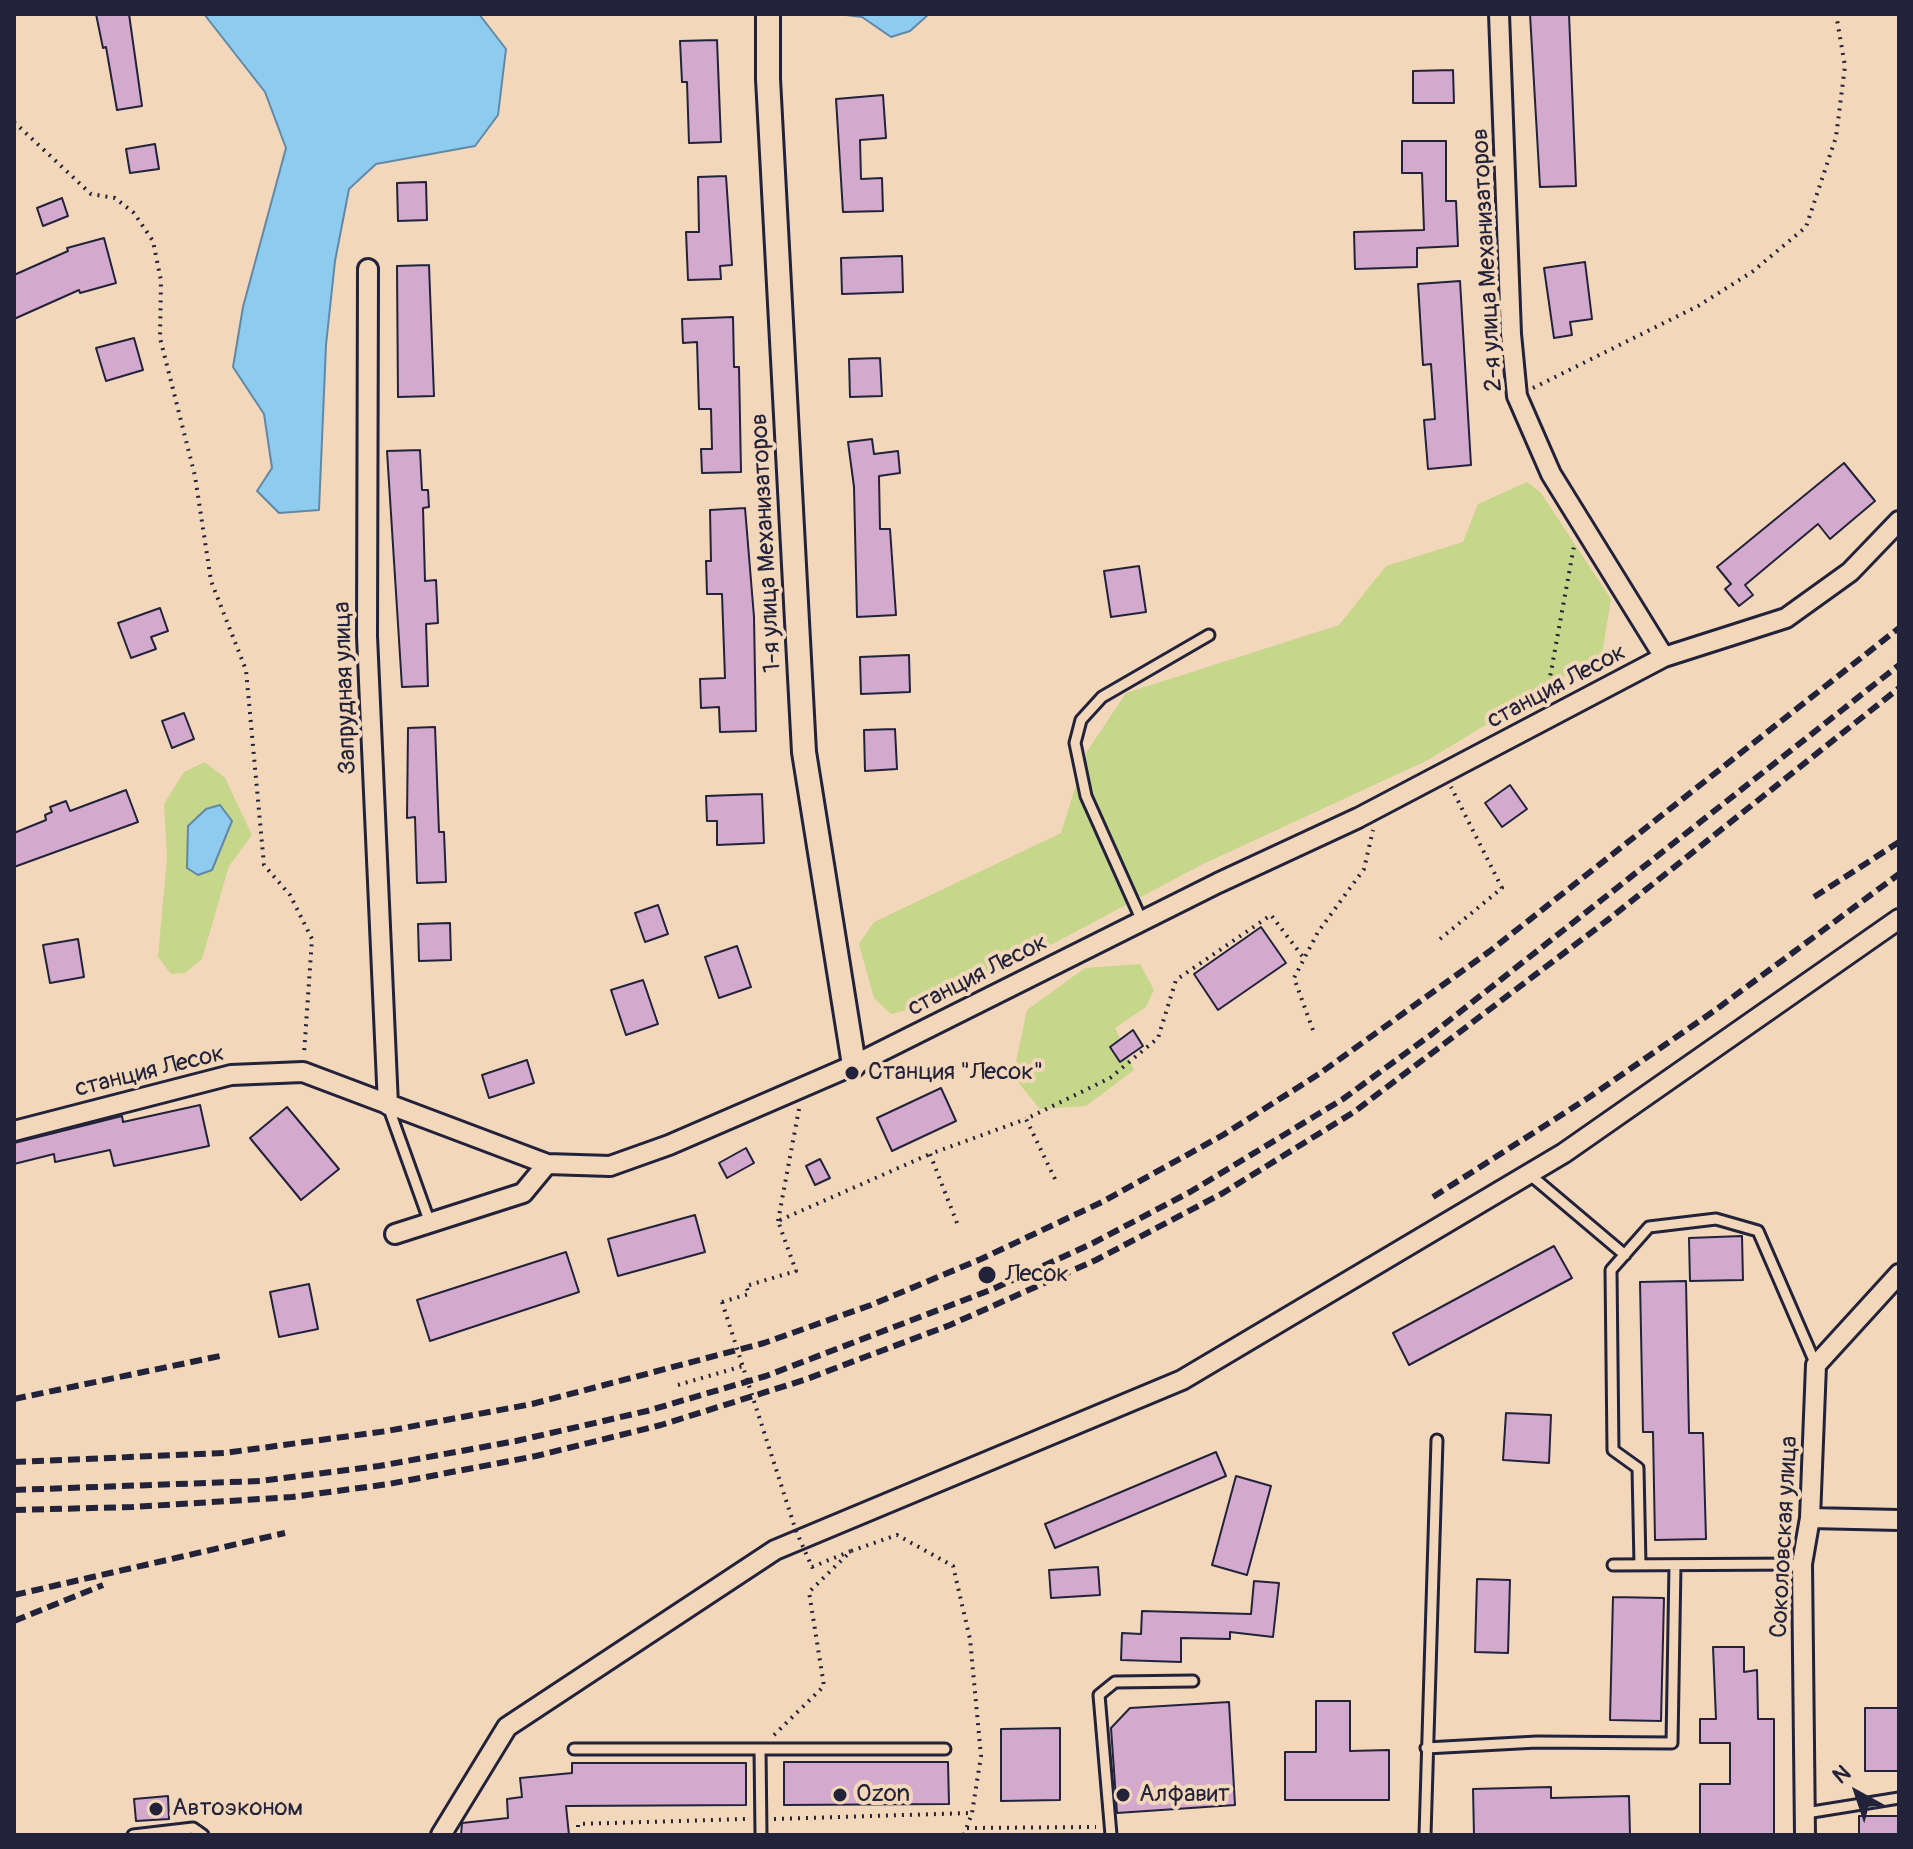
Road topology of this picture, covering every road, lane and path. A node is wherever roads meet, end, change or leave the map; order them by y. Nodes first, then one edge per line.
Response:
1 (768, 14) edge
2 (1499, 14) edge
3 (1836, 14) edge
4 (14, 122) edge
5 (368, 269) dead end
6 (1517, 396) junction
7 (1579, 517) junction
8 (1899, 521) edge
9 (1209, 635) dead end
10 (1664, 657) junction
11 (1542, 721) junction
12 (1444, 773) junction
13 (1376, 809) junction
14 (1899, 919) edge
15 (1142, 921) junction
16 (1440, 939) dead end
17 (1303, 957) junction
18 (1313, 1030) dead end
19 (854, 1065) junction
20 (303, 1072) junction
21 (803, 1087) junction
22 (388, 1105) junction
23 (1026, 1119) junction
24 (14, 1131) edge
25 (930, 1154) junction
26 (547, 1164) junction
27 (1528, 1173) junction
28 (1055, 1179) dead end
29 (778, 1221) junction
30 (430, 1223) junction
31 (957, 1223) dead end
32 (395, 1234) dead end
33 (1625, 1255) junction
34 (1899, 1274) edge
35 (1816, 1365) junction
36 (743, 1366) junction
37 (678, 1385) dead end
38 (1437, 1440) dead end
39 (1810, 1518) junction
40 (1899, 1520) edge
41 (851, 1551) junction
42 (1802, 1564) junction
43 (1613, 1565) dead end
44 (1640, 1565) junction
45 (1675, 1565) junction
46 (1193, 1681) dead end
47 (1426, 1748) junction
48 (574, 1749) dead end
49 (760, 1749) junction
50 (945, 1749) dead end
51 (1899, 1798) edge
52 (1806, 1813) junction
53 (967, 1828) junction
54 (1110, 1831) edge
55 (133, 1835) edge
56 (203, 1835) edge
57 (441, 1835) edge
58 (761, 1835) edge
59 (964, 1835) edge
60 (1425, 1835) edge
61 (1805, 1835) edge

1 - 19 street, 1-я улица Механизаторов
2 - 6 street, 2-я улица Механизаторов
3 - 6 path
4 - 20 path
5 - 22 street, Запрудная улица
6 - 7 street, 2-я улица Механизаторов
7 - 10 street, 2-я улица Механизаторов
7 - 11 path
8 - 10 street, станция Лесок
9 - 15 lane
10 - 11 street, станция Лесок
11 - 12 street, станция Лесок
12 - 13 street, станция Лесок
12 - 16 path
13 - 15 street, станция Лесок
13 - 17 path
14 - 27 street
15 - 19 street, станция Лесок
17 - 18 path
17 - 23 path
19 - 21 street, станция Лесок
20 - 22 street, станция Лесок
20 - 24 street, станция Лесок
21 - 26 street, станция Лесок
21 - 29 path
22 - 26 street, станция Лесок
22 - 30 lane
23 - 25 path
23 - 28 path
25 - 29 path
25 - 31 path
26 - 30 street
27 - 33 lane
27 - 57 street
29 - 36 path, bridge
30 - 32 street
33 - 35 lane
33 - 44 lane
34 - 35 street
35 - 39 street, Соколовская улица
36 - 37 path
36 - 41 path, bridge
38 - 47 lane
39 - 40 street
39 - 42 street, Соколовская улица
41 - 49 path
41 - 53 path
42 - 45 lane
42 - 52 street, Соколовская улица
43 - 44 lane
44 - 45 lane
45 - 47 lane
46 - 54 lane
47 - 60 lane
48 - 49 lane
49 - 50 lane
49 - 58 lane
51 - 52 lane
52 - 61 street, Соколовская улица
53 - 54 path
53 - 59 path
55 - 56 lane

